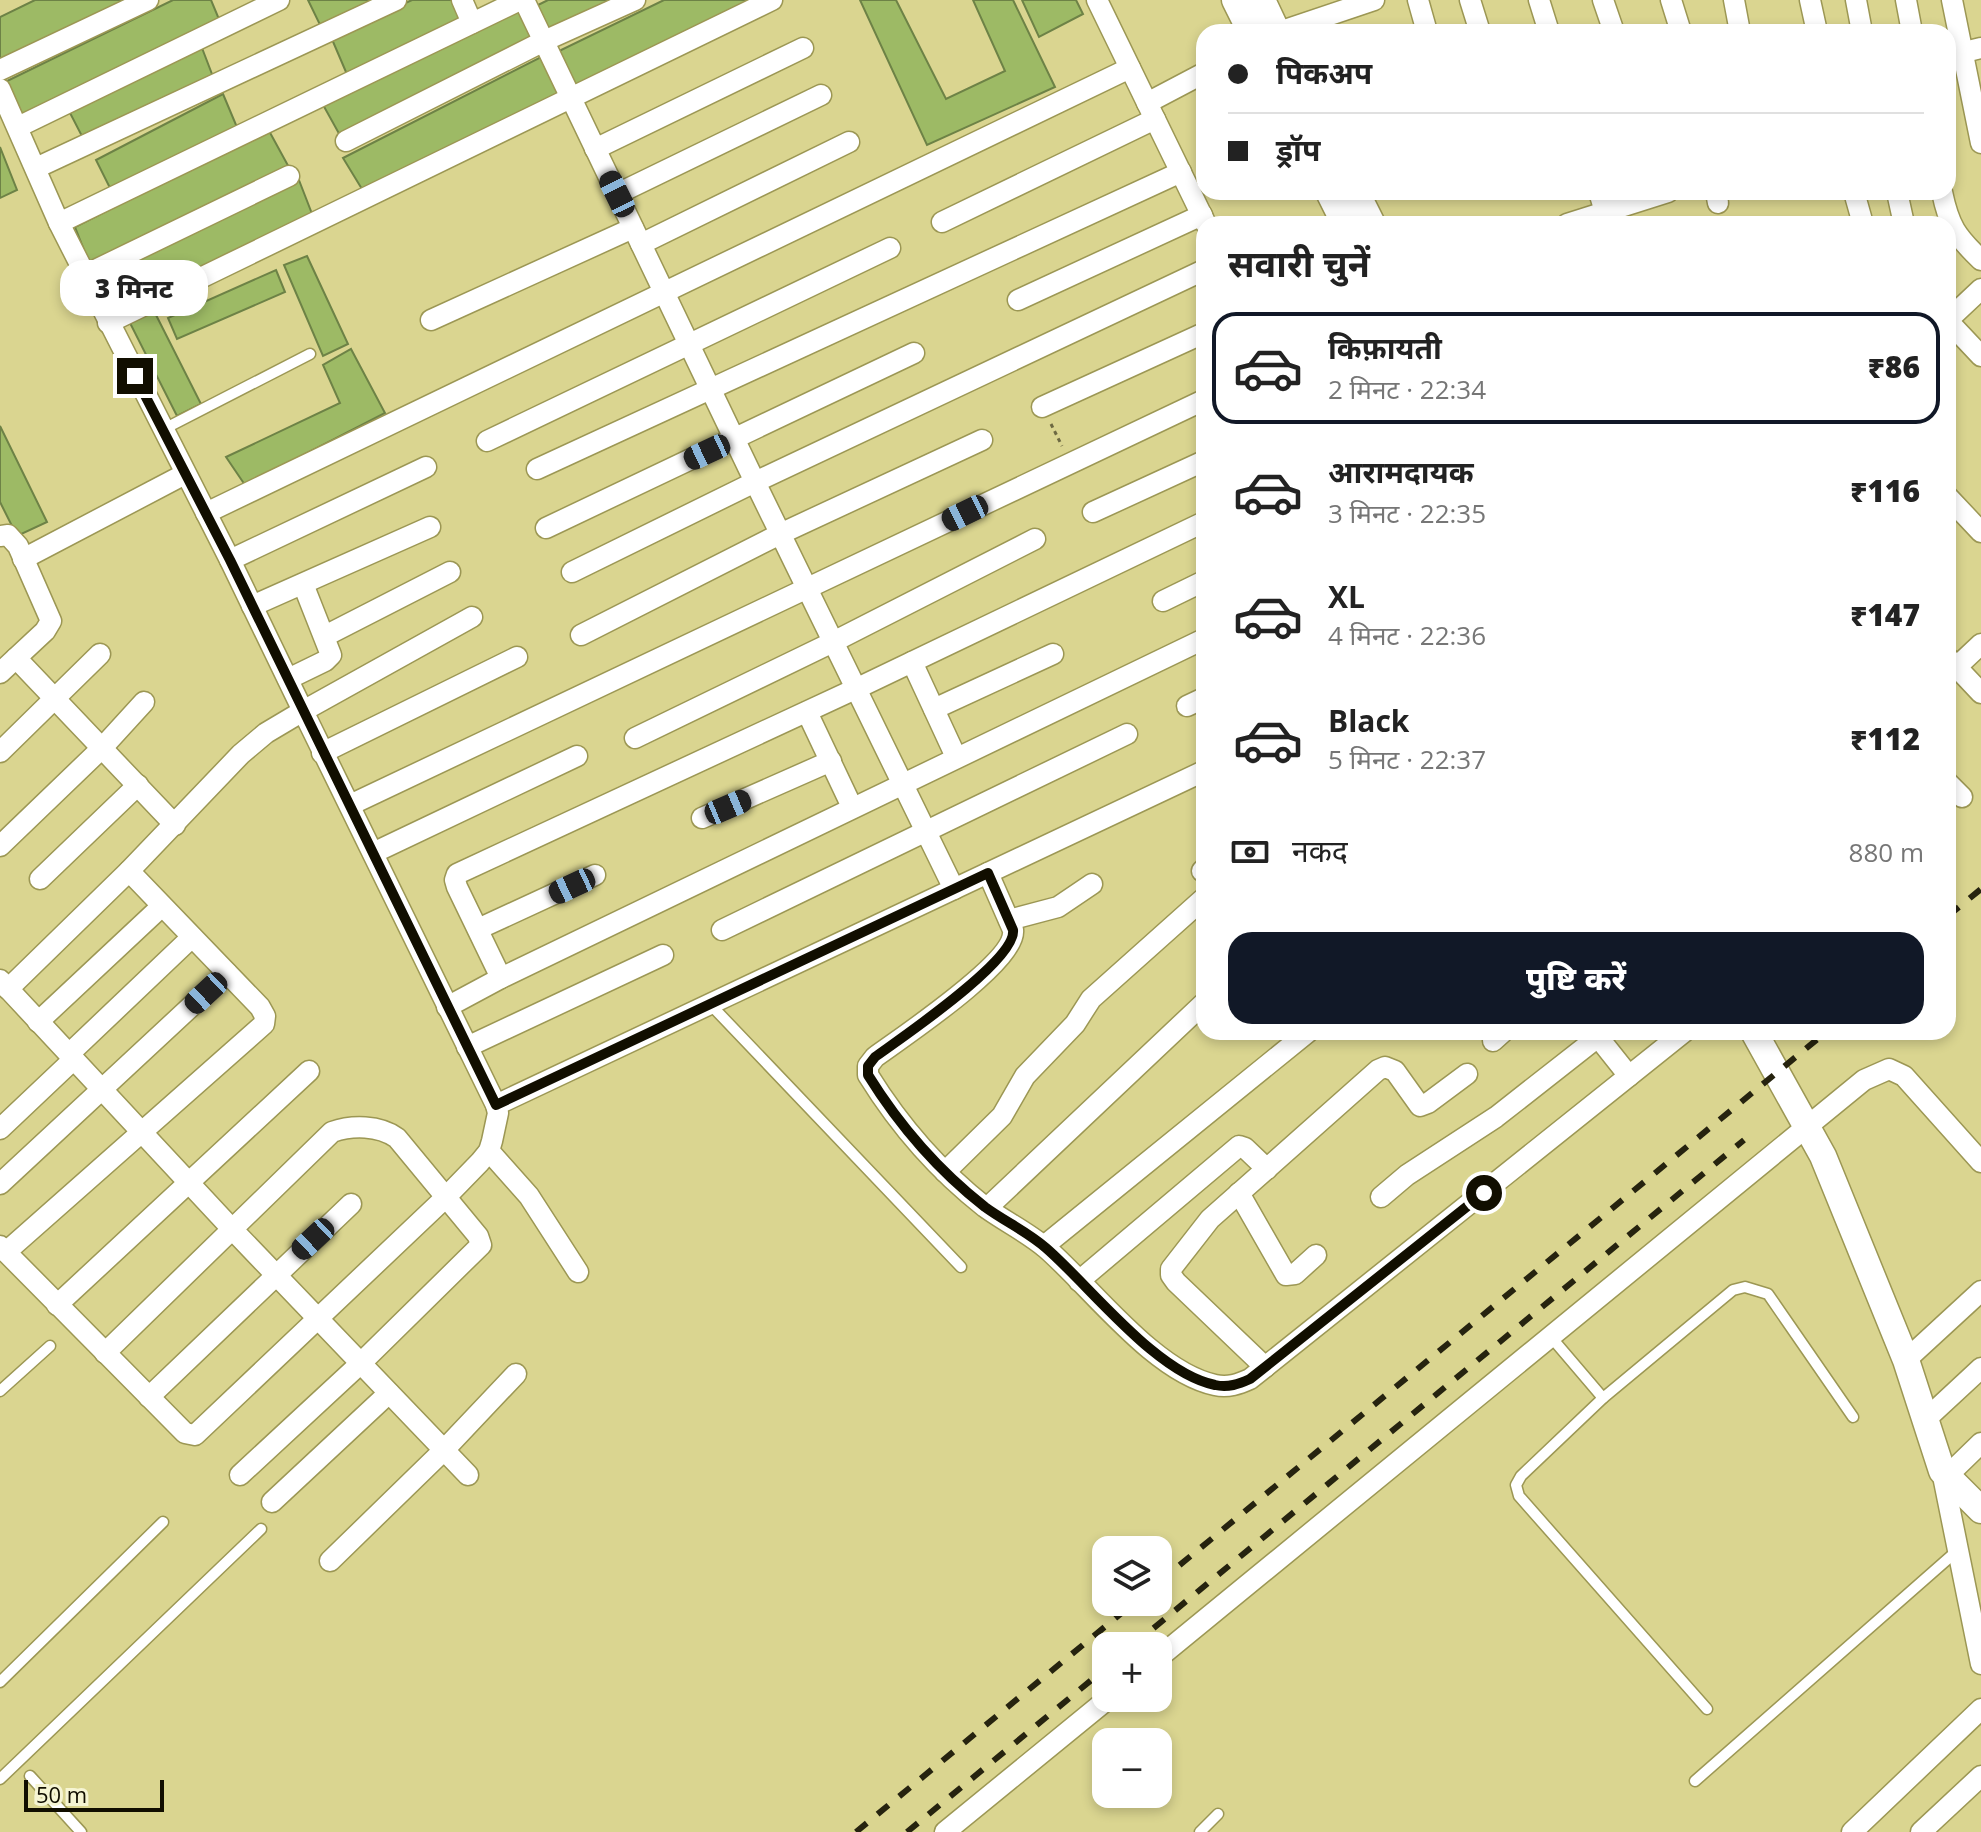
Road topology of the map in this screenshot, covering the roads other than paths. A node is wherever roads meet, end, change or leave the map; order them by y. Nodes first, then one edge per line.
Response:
1 (148, 0) edge
2 (279, 0) edge
3 (396, 0) edge
4 (462, 0) edge
5 (522, 0) edge
6 (635, 0) edge
7 (772, 0) edge
8 (1097, 0) edge
9 (1235, 0) edge
10 (1262, 0) edge
11 (1374, 0) edge
12 (1418, 0) edge
13 (1470, 0) edge
14 (1539, 0) edge
15 (1603, 0) edge
16 (1671, 0) edge
17 (1734, 0) edge
18 (1810, 0) edge
19 (1856, 0) edge
20 (1906, 0) edge
21 (1952, 0) edge
22 (472, 23) junction
23 (1247, 24) edge
24 (1274, 24) edge
25 (1302, 24) edge
26 (1425, 24) edge
27 (1478, 24) edge
28 (1546, 24) edge
29 (1611, 24) edge
30 (1678, 24) edge
31 (1738, 24) edge
32 (1815, 24) edge
33 (1860, 24) edge
34 (1910, 24) edge
35 (544, 41) junction
36 (803, 48) dead end
37 (1963, 52) edge
38 (1130, 68) junction
39 (0, 70) edge
40 (1196, 79) edge
41 (0, 89) edge
42 (821, 95) dead end
43 (570, 97) junction
44 (1151, 111) junction
45 (18, 127) junction
46 (346, 141) dead end
47 (849, 142) dead end
48 (1981, 143) edge
49 (595, 149) junction
50 (36, 168) junction
51 (1181, 172) junction
52 (289, 176) dead end
53 (617, 194) junction
54 (1602, 202) edge
55 (1202, 216) edge
56 (1580, 216) edge
57 (942, 222) dead end
58 (59, 223) junction
59 (1196, 223) edge
60 (1956, 233) edge
61 (637, 236) junction
62 (890, 248) dead end
63 (1981, 260) edge
64 (1196, 274) edge
65 (85, 275) junction
66 (1981, 289) edge
67 (664, 293) junction
68 (1018, 300) dead end
69 (1956, 312) edge
70 (431, 320) dead end
71 (108, 323) junction
72 (1956, 329) edge
73 (1196, 337) edge
74 (689, 344) junction
75 (914, 353) dead end
76 (310, 354) dead end
77 (1981, 356) edge
78 (710, 389) junction
79 (1196, 404) edge
80 (1042, 407) road end
81 (162, 430) junction
82 (734, 439) junction
83 (982, 440) dead end
84 (487, 441) dead end
85 (1196, 465) edge
86 (426, 467) dead end
87 (537, 469) dead end
88 (185, 474) junction
89 (755, 482) junction
90 (1956, 505) edge
91 (1093, 512) dead end
92 (206, 513) junction
93 (1196, 526) edge
94 (430, 527) dead end
95 (546, 528) dead end
96 (1981, 532) edge
97 (780, 534) junction
98 (0, 536) edge
99 (1035, 539) dead end
100 (23, 559) junction
101 (230, 560) junction
102 (450, 572) dead end
103 (572, 572) dead end
104 (303, 584) junction
105 (1196, 585) edge
106 (806, 588) junction
107 (1163, 601) dead end
108 (252, 606) junction
109 (472, 617) dead end
110 (581, 635) dead end
111 (325, 636) junction
112 (833, 642) junction
113 (1196, 643) edge
114 (1981, 644) edge
115 (100, 654) dead end
116 (1053, 654) dead end
117 (517, 657) dead end
118 (16, 658) junction
119 (912, 662) junction
120 (1956, 663) edge
121 (1956, 671) edge
122 (0, 673) edge
123 (288, 679) junction
124 (856, 689) junction
125 (1981, 693) edge
126 (56, 699) junction
127 (144, 702) dead end
128 (934, 709) junction
129 (303, 711) junction
130 (807, 712) junction
131 (1127, 734) dead end
132 (635, 738) dead end
133 (102, 748) junction
134 (0, 752) edge
135 (322, 753) junction
136 (577, 756) dead end
137 (956, 757) junction
138 (831, 761) junction
139 (1196, 775) edge
140 (902, 783) junction
141 (138, 785) junction
142 (350, 805) junction
143 (852, 807) junction
144 (702, 818) dead end
145 (175, 825) junction
146 (925, 830) junction
147 (0, 846) edge
148 (373, 853) junction
149 (129, 871) junction
150 (988, 873) junction
151 (595, 875) dead end
152 (40, 879) dead end
153 (1092, 884) dead end
154 (954, 889) junction
155 (1196, 905) edge
156 (162, 906) junction
157 (1009, 920) junction
158 (478, 929) junction
159 (722, 930) dead end
160 (192, 937) junction
161 (663, 955) dead end
162 (227, 973) junction
163 (501, 978) junction
164 (5, 992) edge
165 (710, 1004) junction
166 (447, 1007) junction
167 (1196, 1011) edge
168 (38, 1022) junction
169 (1298, 1040) edge
170 (1589, 1040) edge
171 (1601, 1040) edge
172 (1674, 1040) edge
173 (1758, 1040) edge
174 (467, 1047) junction
175 (71, 1056) junction
176 (309, 1071) dead end
177 (1467, 1074) dead end
178 (1629, 1076) junction
179 (102, 1089) junction
180 (496, 1105) junction
181 (1807, 1124) junction
182 (0, 1129) edge
183 (141, 1132) junction
184 (489, 1151) junction
185 (1981, 1162) edge
186 (1267, 1169) junction
187 (945, 1172) junction
188 (187, 1181) junction
189 (0, 1184) edge
190 (1239, 1193) junction
191 (1381, 1197) dead end
192 (445, 1198) junction
193 (351, 1204) dead end
194 (987, 1208) junction
195 (232, 1229) junction
196 (1044, 1246) junction
197 (3, 1249) edge
198 (1316, 1255) dead end
199 (961, 1267) dead end
200 (578, 1272) dead end
201 (275, 1274) junction
202 (1079, 1281) junction
203 (1981, 1291) edge
204 (57, 1305) junction
205 (317, 1318) junction
206 (1551, 1337) junction
207 (50, 1346) dead end
208 (105, 1353) junction
209 (1906, 1360) junction
210 (361, 1363) junction
211 (1265, 1367) junction
212 (1981, 1368) edge
213 (516, 1374) dead end
214 (0, 1391) edge
215 (389, 1393) junction
216 (149, 1397) junction
217 (1603, 1398) junction
218 (1853, 1417) dead end
219 (1925, 1420) junction
220 (1981, 1443) edge
221 (444, 1450) junction
222 (1945, 1474) junction
223 (240, 1475) dead end
224 (468, 1475) dead end
225 (272, 1502) dead end
226 (1981, 1510) edge
227 (163, 1522) dead end
228 (261, 1529) dead end
229 (1958, 1550) junction
230 (330, 1561) dead end
231 (1172, 1647) edge
232 (1981, 1664) edge
233 (0, 1682) edge
234 (1707, 1709) dead end
235 (1981, 1709) edge
236 (1092, 1712) edge
237 (30, 1776) dead end
238 (1981, 1776) edge
239 (0, 1779) edge
240 (1695, 1781) dead end
241 (1218, 1814) dead end
242 (81, 1832) edge
243 (945, 1832) edge
244 (1200, 1832) edge
245 (1852, 1832) edge
246 (1921, 1832) edge

1 - 39 street
2 - 45 street
3 - 50 street
4 - 22 street
5 - 22 street
5 - 35 street
6 - 35 street
7 - 43 street
8 - 38 street
9 - 23 street
10 - 24 street
11 - 25 street
12 - 26 street
13 - 27 street
14 - 28 street
15 - 29 street
16 - 30 street
17 - 31 street
18 - 32 street
19 - 33 street
20 - 34 street
21 - 37 street
22 - 58 street
35 - 43 street
35 - 46 street
36 - 49 street
37 - 48 street
38 - 44 street
38 - 67 street
40 - 44 street
41 - 45 street
42 - 53 street
43 - 49 street
43 - 71 street
44 - 51 street
44 - 57 street
45 - 50 street
47 - 61 street
49 - 53 street
50 - 58 street
51 - 55 street
51 - 78 street
52 - 65 street
53 - 61 street
54 - 56 street
58 - 65 street
59 - 68 street
60 - 63 street
61 - 67 street
61 - 70 street
62 - 74 street
64 - 89 street
65 - 71 street
66 - 69 street
67 - 74 street
67 - 92 street
71 - 81 street
72 - 77 street
73 - 80 street
74 - 78 street
74 - 84 street
75 - 82 street
76 - 81 lane
78 - 82 street
78 - 87 street
79 - 106 street
81 - 88 street
82 - 89 street
82 - 95 street
83 - 97 street
85 - 91 street
86 - 101 street
88 - 92 street
88 - 100 street
89 - 97 street
89 - 103 street
90 - 96 street
92 - 101 street
93 - 119 street
94 - 104 street
97 - 106 street
97 - 110 street
98 - 100 street
99 - 112 street
100 - 118 street
101 - 108 street
102 - 111 street
104 - 108 street
104 - 111 street
105 - 107 street
106 - 112 street
106 - 142 street
108 - 123 street
109 - 129 street
111 - 123 street
112 - 124 street
112 - 132 street
113 - 137 street
114 - 120 street
115 - 126 street
116 - 128 street
117 - 135 street
118 - 122 street
118 - 126 street
119 - 124 street
119 - 128 street
121 - 125 street
123 - 129 street
124 - 130 street
124 - 140 street
126 - 133 street
126 - 134 street
127 - 133 street
128 - 137 street
129 - 135 street
129 - 145 street
130 - 138 street
130 - 158 street
131 - 146 street
133 - 141 street
133 - 147 street
135 - 142 street
136 - 148 street
137 - 140 street
138 - 143 street
138 - 144 street
139 - 150 street
140 - 143 street
140 - 146 street
141 - 145 street
141 - 152 street
142 - 148 street
143 - 163 street
145 - 149 street
146 - 154 street
146 - 159 street
148 - 166 street
149 - 156 street
149 - 164 street
150 - 154 street
150 - 157 street
151 - 158 street
153 - 157 street
154 - 165 street
155 - 187 street
156 - 160 street
156 - 168 street
157 - 187 street
158 - 163 street
160 - 162 street
160 - 175 street
161 - 174 street
162 - 179 street
162 - 183 street
163 - 166 street
164 - 168 street
165 - 180 street
165 - 199 lane
166 - 174 street
167 - 194 street
168 - 175 street
169 - 196 street
170 - 191 street
171 - 178 street
172 - 178 street
173 - 181 street
174 - 180 street
175 - 179 street
175 - 182 street
176 - 188 street
177 - 186 street
178 - 211 street
179 - 183 street
179 - 189 street
180 - 184 street
181 - 185 street
181 - 206 street
181 - 209 street
183 - 188 street
183 - 197 street
184 - 192 street
184 - 200 street
186 - 190 street
186 - 202 street
187 - 194 street
188 - 195 street
188 - 204 street
190 - 198 street
190 - 211 street
192 - 195 street
192 - 205 street
192 - 210 street
193 - 201 street
194 - 196 street
195 - 201 street
195 - 208 street
196 - 202 street
197 - 204 street
201 - 205 street
201 - 216 street
202 - 211 street
203 - 209 street
204 - 208 street
205 - 210 street
205 - 216 street
206 - 217 lane
206 - 231 street
207 - 214 lane
208 - 216 street
209 - 219 street
210 - 215 street
210 - 223 street
212 - 219 street
213 - 221 street
215 - 221 street
215 - 225 street
217 - 218 lane
217 - 234 lane
219 - 222 street
220 - 222 street
221 - 224 street
221 - 230 street
222 - 226 street
222 - 229 street
227 - 233 lane
228 - 239 lane
229 - 232 street
229 - 240 lane
235 - 245 street
236 - 243 street
237 - 242 lane
238 - 246 street
241 - 244 lane

